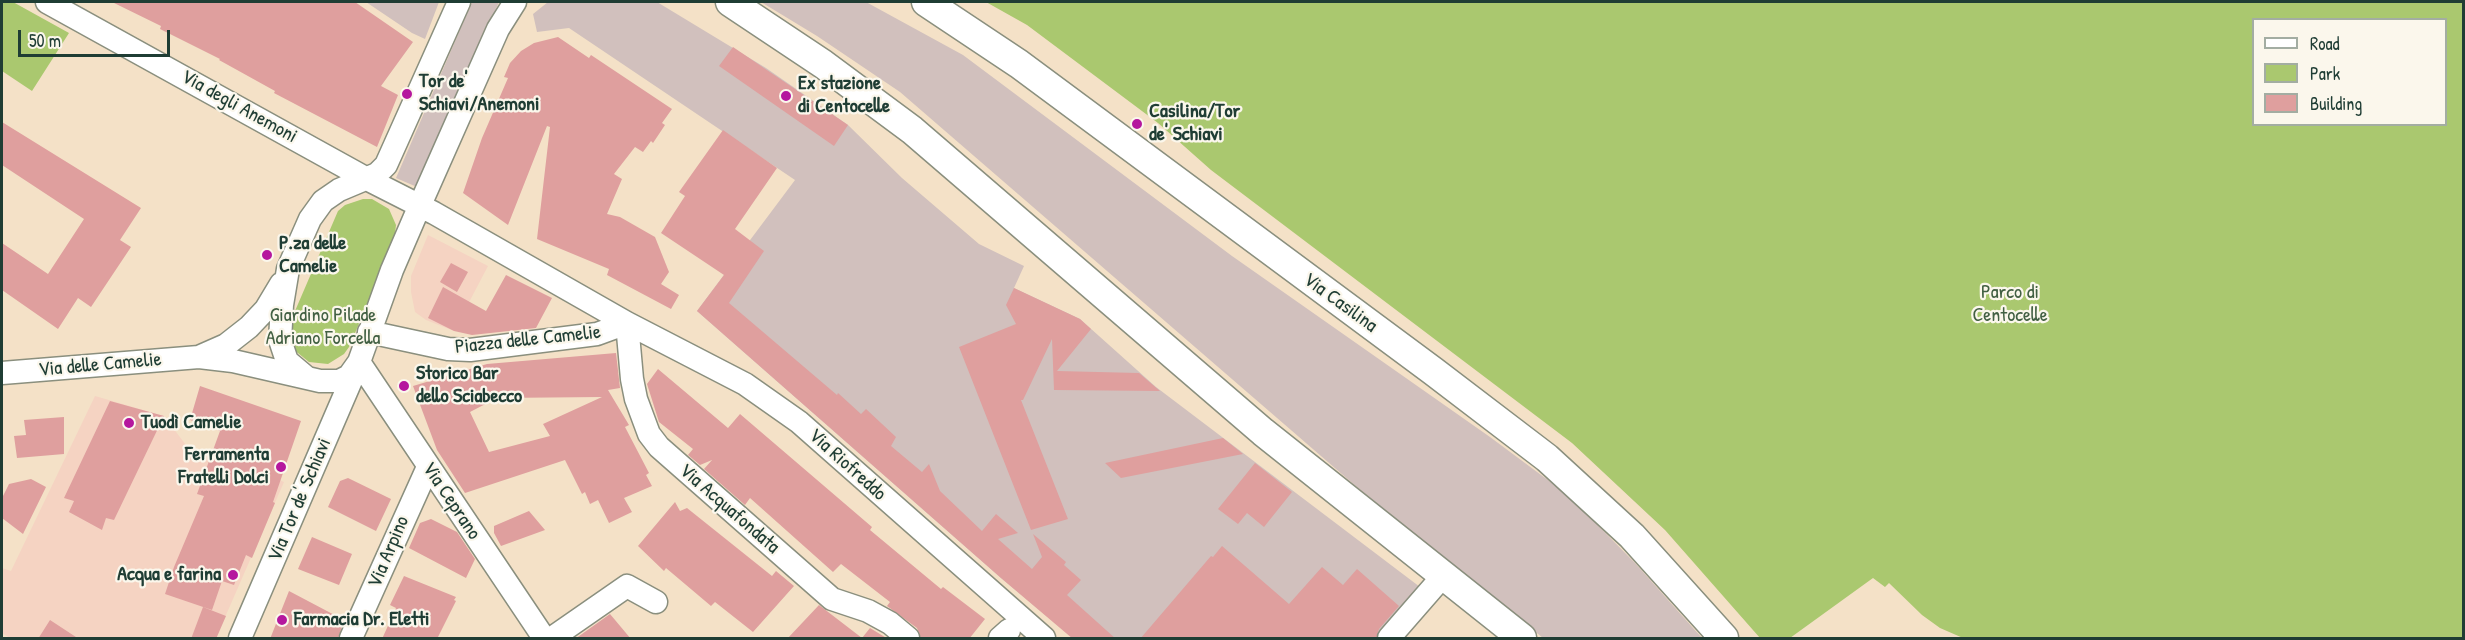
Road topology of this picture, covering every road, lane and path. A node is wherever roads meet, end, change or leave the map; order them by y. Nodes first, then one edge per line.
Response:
1 (47, 2) edge
2 (459, 2) edge
3 (515, 2) edge
4 (926, 2) edge
5 (735, 6) edge
6 (366, 179) junction
7 (420, 206) junction
8 (288, 269) junction
9 (627, 323) junction
10 (369, 332) junction
11 (199, 357) junction
12 (359, 362) junction
13 (2, 373) edge
14 (313, 380) junction
15 (428, 467) junction
16 (1443, 576) junction
17 (656, 602) dead end
18 (240, 639) edge
19 (351, 639) edge
20 (544, 639) edge
21 (552, 639) edge
22 (908, 639) edge
23 (1044, 639) edge
24 (1389, 639) edge
25 (1522, 639) edge
26 (1724, 639) edge

1 - 6 street, Via degli Anemoni
2 - 6 street
3 - 7 street
4 - 26 main road, Via Casilina
5 - 16 main road
6 - 7 street, Piazza delle Camelie
6 - 8 street
7 - 9 street, Piazza delle Camelie
7 - 10 street
8 - 11 street, Via delle Camelie
8 - 14 street
9 - 10 street, Piazza delle Camelie
9 - 22 street, Via Acquafondata
9 - 23 street, Via Riofreddo
10 - 12 street
11 - 13 street, Via delle Camelie
11 - 14 street, Via delle Camelie
12 - 14 street
12 - 15 street, Via Ceprano
12 - 18 street, Via Tor de' Schiavi
15 - 19 street, Via Arpino
15 - 20 street, Via Ceprano
16 - 24 street
16 - 25 main road
17 - 21 street

